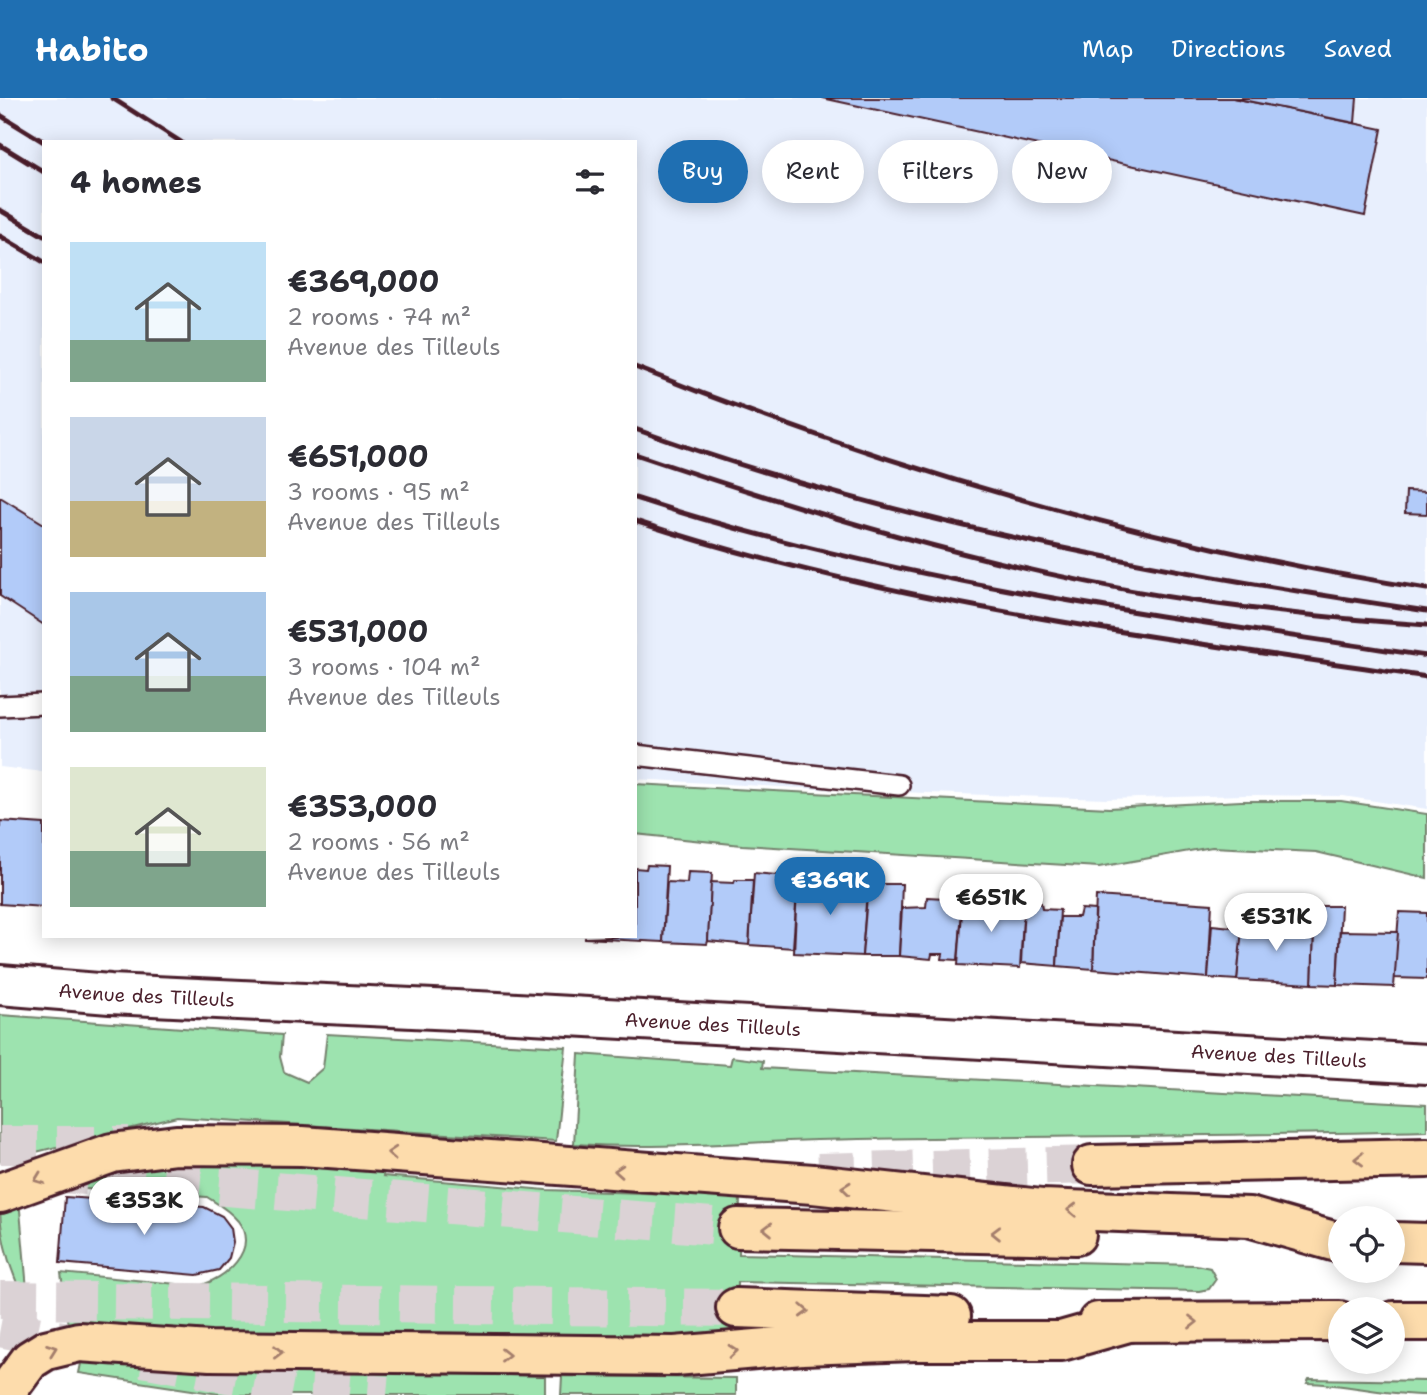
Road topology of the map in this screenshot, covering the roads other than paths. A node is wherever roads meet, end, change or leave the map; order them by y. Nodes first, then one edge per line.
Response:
1 (42, 704) edge
2 (0, 706) edge
3 (637, 755) edge
4 (899, 785) dead end
5 (0, 985) edge
6 (1427, 1064) edge
7 (1427, 1158) edge
8 (1092, 1166) tunnel mouth
9 (0, 1193) edge
10 (738, 1228) tunnel mouth
11 (1328, 1239) edge
12 (1328, 1241) edge
13 (1405, 1242) edge
14 (1427, 1242) edge
15 (736, 1308) tunnel mouth
16 (1328, 1321) edge
17 (1405, 1321) edge
18 (1427, 1321) edge
19 (1125, 1323) junction
20 (4, 1395) edge

1 - 2 lane
3 - 4 lane
5 - 6 street, Avenue des Tilleuls
7 -> 8 highway
11 -> 9 highway
12 -> 10 highway
13 - 14 highway
15 -> 19 highway
19 -> 16 highway
17 - 18 highway
20 -> 19 highway

